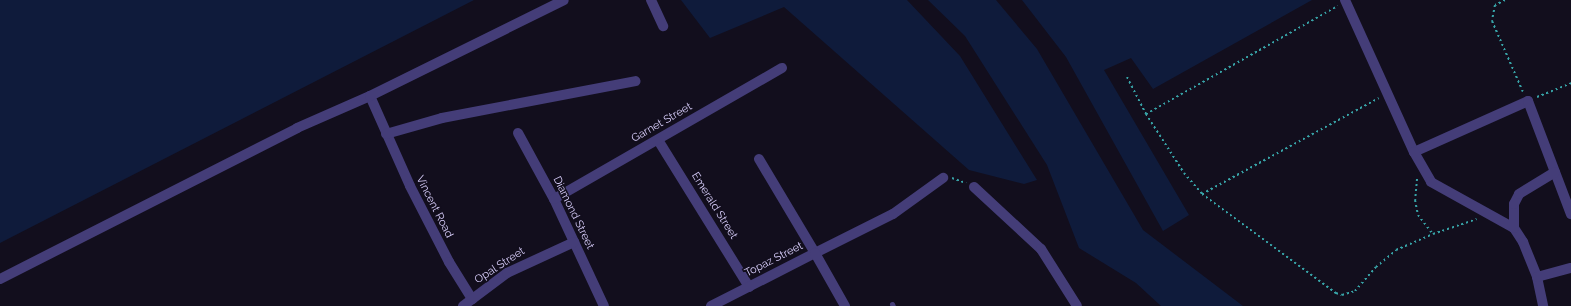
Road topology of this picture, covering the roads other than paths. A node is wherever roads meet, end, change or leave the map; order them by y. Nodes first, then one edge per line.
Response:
1 (564, 0) edge
2 (652, 0) edge
3 (1345, 1) edge
4 (664, 26) dead end
5 (782, 68) dead end
6 (636, 81) dead end
7 (370, 96) junction
8 (518, 133) dead end
9 (386, 134) junction
10 (658, 140) junction
11 (1414, 152) junction
12 (759, 159) dead end
13 (1555, 172) junction
14 (943, 178) dead end
15 (974, 187) dead end
16 (554, 199) junction
17 (1571, 214) edge
18 (1514, 228) junction
19 (574, 242) junction
20 (815, 253) junction
21 (1571, 268) edge
22 (1537, 277) junction
23 (0, 279) edge
24 (749, 287) junction
25 (472, 299) junction
26 (464, 306) edge
27 (604, 306) edge
28 (711, 306) edge
29 (845, 306) edge
30 (1077, 306) edge
31 (1543, 306) edge

1 - 7 street
2 - 4 street
3 - 11 street
5 - 10 street, Garnet Street
6 - 9 street
7 - 9 street, Vincent Road
7 - 23 street
8 - 16 street, Diamond Street
9 - 25 street, Vincent Road
10 - 16 street, Garnet Street
10 - 24 street, Emerald Street
11 - 13 street
11 - 18 street
12 - 20 street
13 - 17 street
13 - 18 street
14 - 20 street
15 - 30 street
16 - 19 street, Diamond Street
18 - 22 street
19 - 25 street, Opal Street
19 - 27 street, Diamond Street
20 - 24 street, Topaz Street
20 - 29 street, Topaz Street
21 - 22 street
22 - 31 street
24 - 28 street, Topaz Street
25 - 26 street, Opal Street

